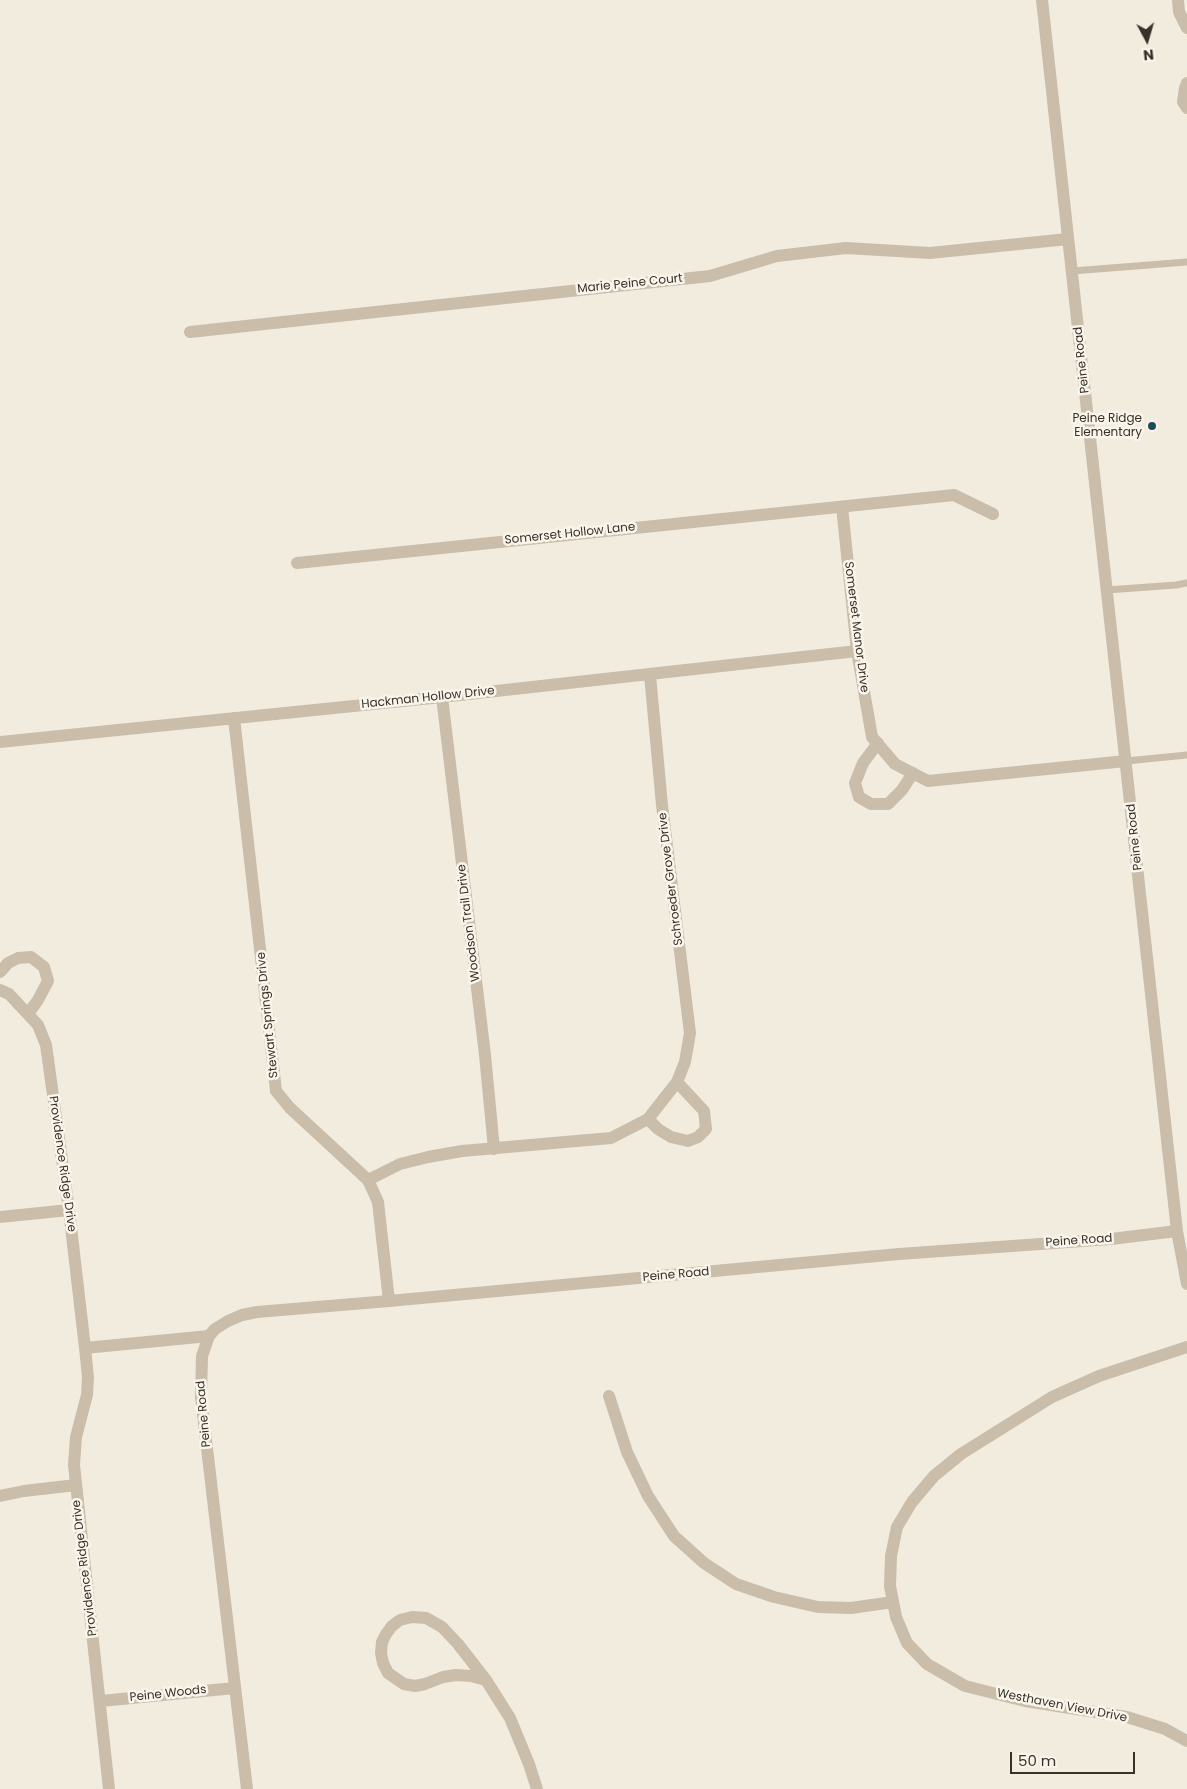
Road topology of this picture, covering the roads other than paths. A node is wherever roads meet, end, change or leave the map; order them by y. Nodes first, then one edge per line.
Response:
1 (1042, 0) edge
2 (1178, 0) edge
3 (1187, 28) edge
4 (1187, 84) edge
5 (1187, 108) edge
6 (1068, 240) junction
7 (1187, 262) edge
8 (1072, 271) junction
9 (190, 332) dead end
10 (842, 508) junction
11 (993, 514) dead end
12 (298, 563) dead end
13 (1187, 583) edge
14 (1107, 590) junction
15 (856, 651) junction
16 (650, 674) junction
17 (442, 697) junction
18 (234, 718) junction
19 (0, 736) edge
20 (0, 742) edge
21 (878, 743) junction
22 (1187, 755) edge
23 (1126, 761) junction
24 (913, 773) junction
25 (0, 972) edge
26 (0, 990) edge
27 (28, 1014) junction
28 (677, 1082) junction
29 (648, 1119) junction
30 (494, 1149) junction
31 (368, 1180) junction
32 (69, 1210) junction
33 (0, 1218) edge
34 (1177, 1232) junction
35 (1187, 1284) edge
36 (389, 1302) junction
37 (208, 1336) junction
38 (1187, 1347) edge
39 (85, 1348) junction
40 (609, 1396) dead end
41 (76, 1485) junction
42 (0, 1496) edge
43 (893, 1602) junction
44 (486, 1680) junction
45 (235, 1688) junction
46 (101, 1701) junction
47 (1187, 1741) edge
48 (109, 1789) edge
49 (247, 1789) edge
50 (537, 1789) edge

1 - 6 street, Peine Road
2 - 3 street
4 - 5 street
6 - 8 street, Peine Road
6 - 9 street, Marie Peine Court
7 - 8 lane
8 - 14 street, Peine Road
10 - 11 street, Somerset Hollow Lane
10 - 12 street, Somerset Hollow Lane
10 - 15 street, Somerset Manor Drive
13 - 14 lane
14 - 23 street, Peine Road
15 - 16 street, Hackman Hollow Drive
15 - 21 street, Somerset Manor Drive
16 - 17 street, Hackman Hollow Drive
16 - 28 street, Schroeder Grove Drive
17 - 18 street, Hackman Hollow Drive
17 - 30 street, Woodson Trail Drive
18 - 20 street, Hackman Hollow Drive
18 - 31 street, Stewart Springs Drive
19 - 20 street
21 - 24 street, Somerset Manor Drive
21 - 24 street
22 - 23 lane
23 - 24 street, Somerset Manor Drive
23 - 34 street, Peine Road
25 - 27 street
26 - 27 street, Providence Ridge Drive
27 - 32 street, Providence Ridge Drive
28 - 29 street, Schroeder Grove Drive
28 - 29 street
29 - 30 street, Schroeder Grove Drive
30 - 31 street, Schroeder Grove Drive
31 - 36 street, Stewart Springs Drive
32 - 33 street
32 - 39 street, Providence Ridge Drive
34 - 35 street
34 - 36 street, Peine Road
36 - 37 street, Peine Road
37 - 39 street
37 - 45 street, Peine Road
38 - 43 street, Westhaven View Drive
39 - 41 street, Providence Ridge Drive
40 - 43 street
41 - 42 street
41 - 46 street, Providence Ridge Drive
43 - 47 street, Westhaven View Drive
44 - 44 street
44 - 50 street
45 - 46 street, Peine Woods
45 - 49 street, Peine Road
46 - 48 street, Providence Ridge Drive

